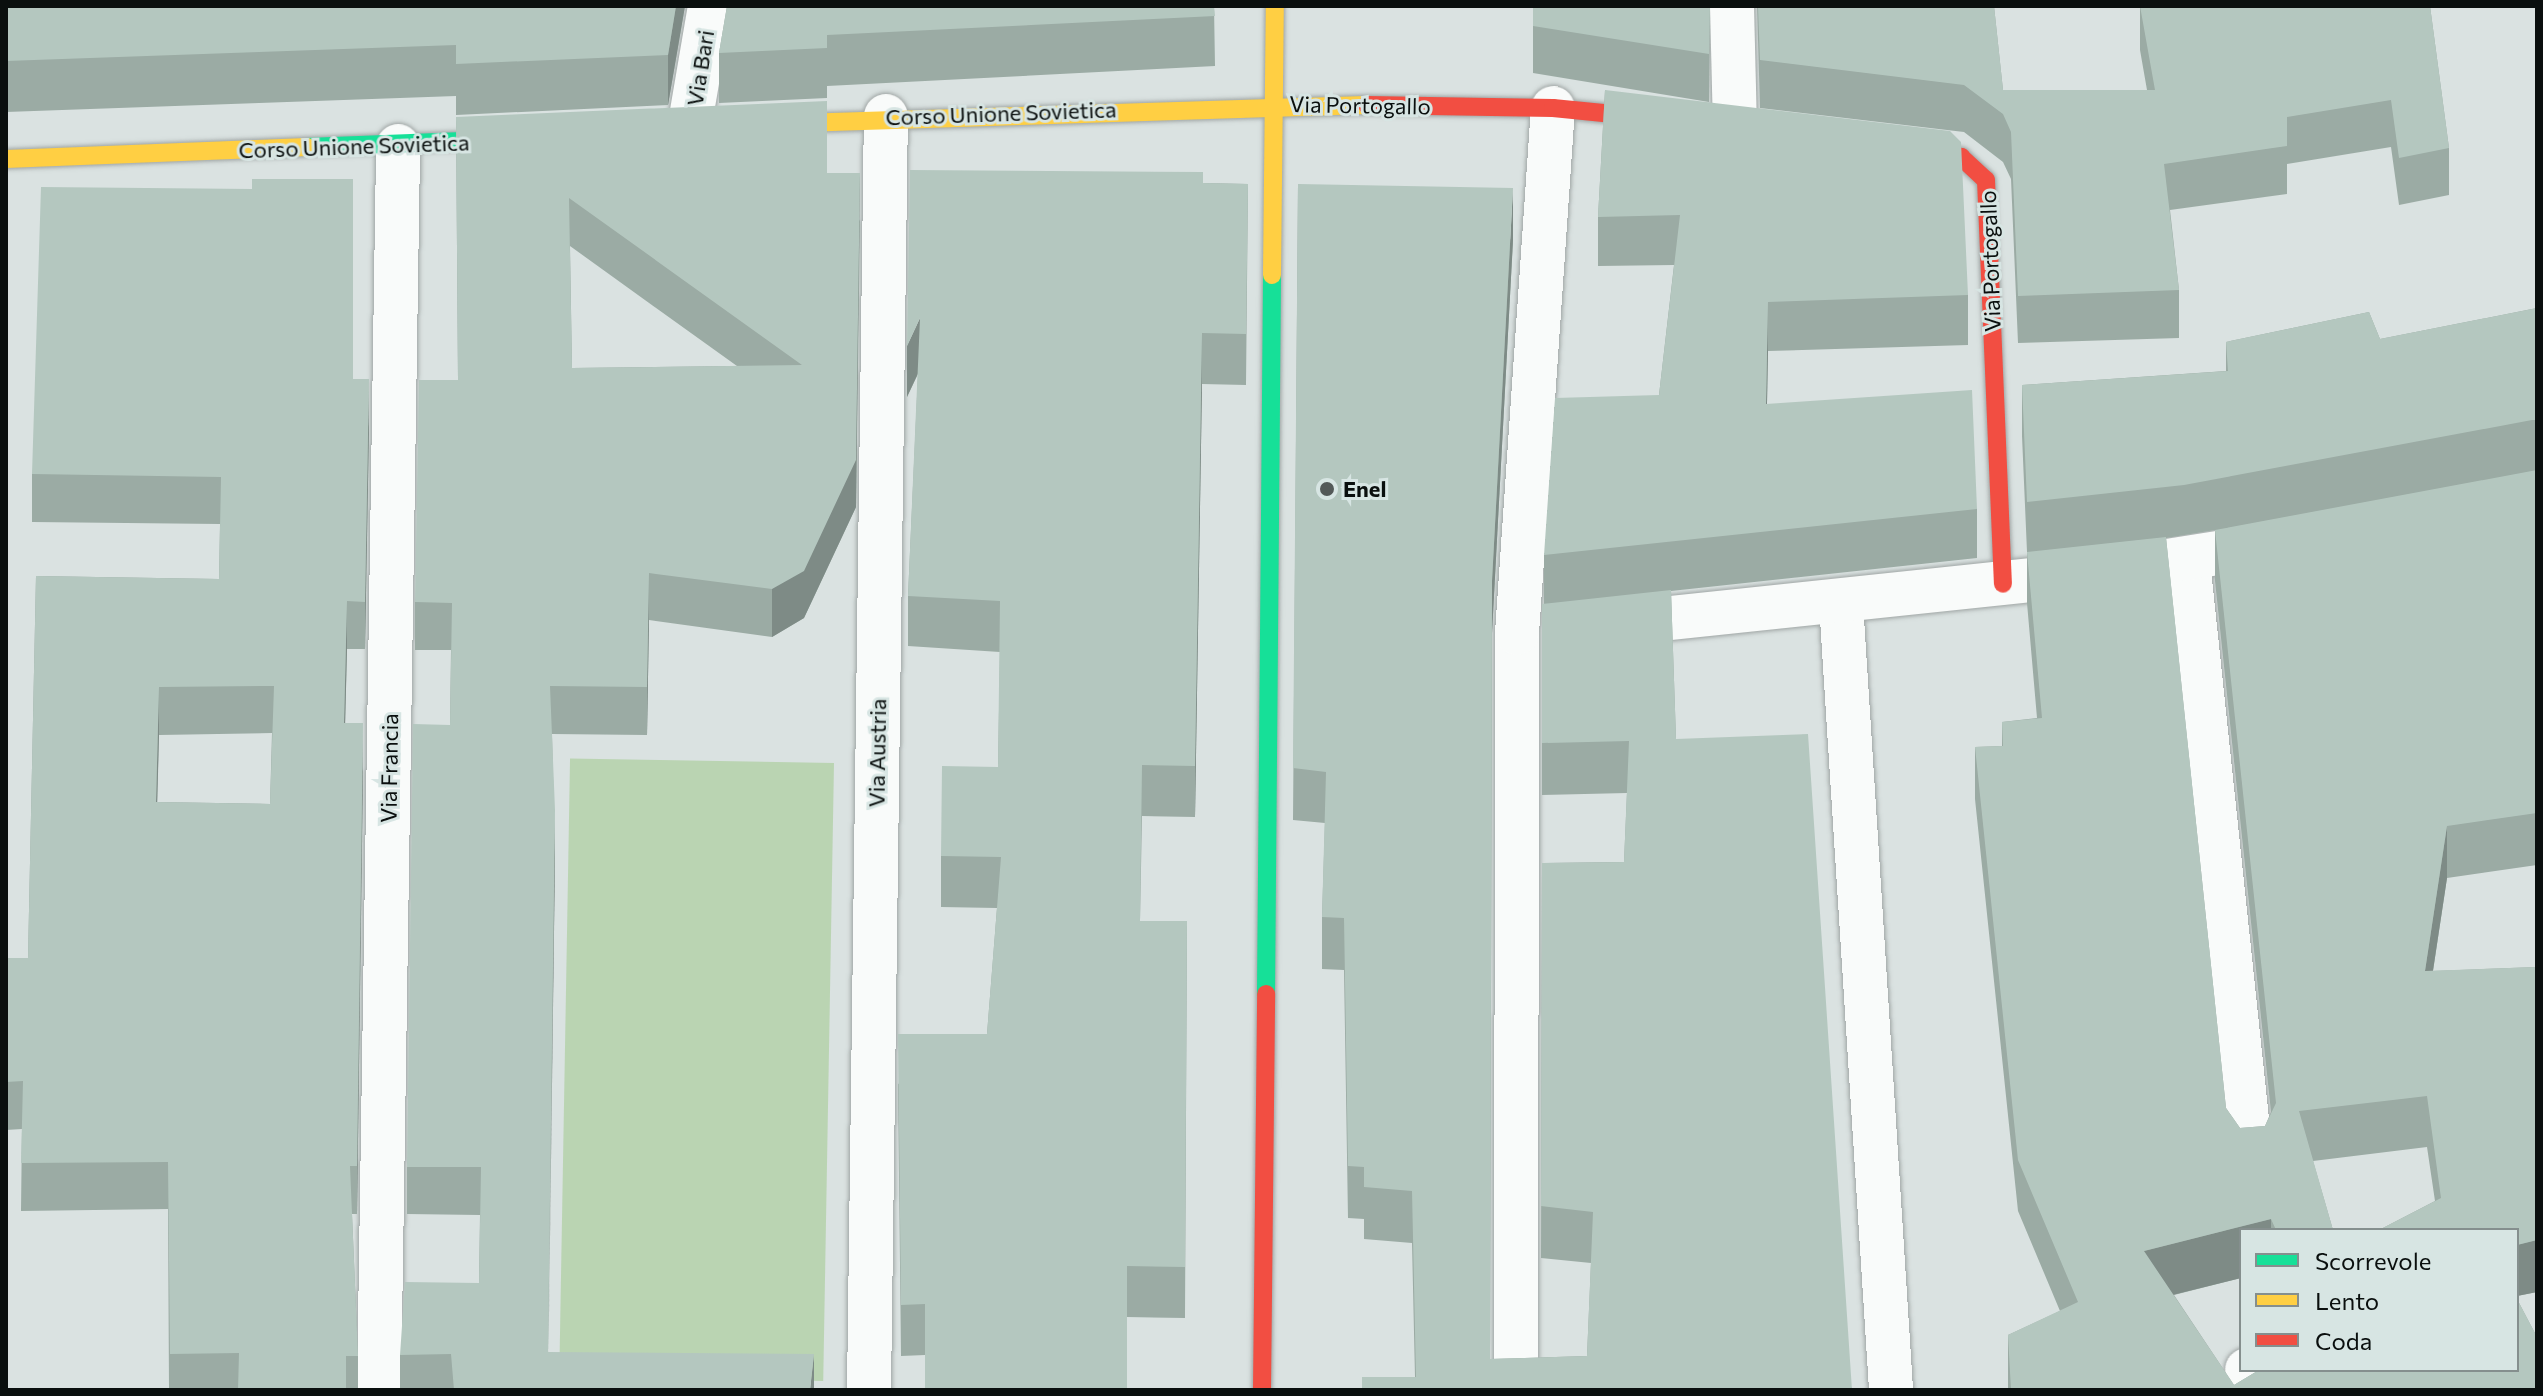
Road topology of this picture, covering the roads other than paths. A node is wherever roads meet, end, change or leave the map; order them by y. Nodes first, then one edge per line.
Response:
1 (710, 6) edge
2 (1275, 6) edge
3 (1732, 6) edge
4 (1277, 104) junction
5 (1553, 108) junction
6 (886, 116) junction
7 (1689, 121) edge
8 (750, 125) edge
9 (1735, 126) edge
10 (689, 129) edge
11 (536, 138) edge
12 (398, 146) junction
13 (1886, 147) edge
14 (6, 159) edge
15 (2324, 535) edge
16 (2188, 561) junction
17 (2003, 584) junction
18 (1841, 603) junction
19 (1517, 633) junction
20 (2251, 1157) edge
21 (2248, 1372) edge
22 (379, 1390) edge
23 (869, 1390) edge
24 (1262, 1390) edge
25 (1516, 1390) edge
26 (1891, 1390) edge
27 (2257, 1390) edge

1 - 10 street, Via Bari
2 - 4 street
3 - 9 street
4 - 5 street, Via Portogallo
4 - 6 street, Corso Unione Sovietica
4 - 24 street
5 - 7 street, Via Portogallo
5 - 19 street
6 - 8 street, Corso Unione Sovietica
6 - 23 street, Via Austria
11 - 12 street, Corso Unione Sovietica
12 - 14 street, Corso Unione Sovietica
12 - 22 street, Via Francia
13 - 17 street, Via Portogallo
15 - 16 street
16 - 17 street
16 - 20 street
17 - 18 street
18 - 19 street
18 - 26 street
19 - 25 street
21 - 27 street

